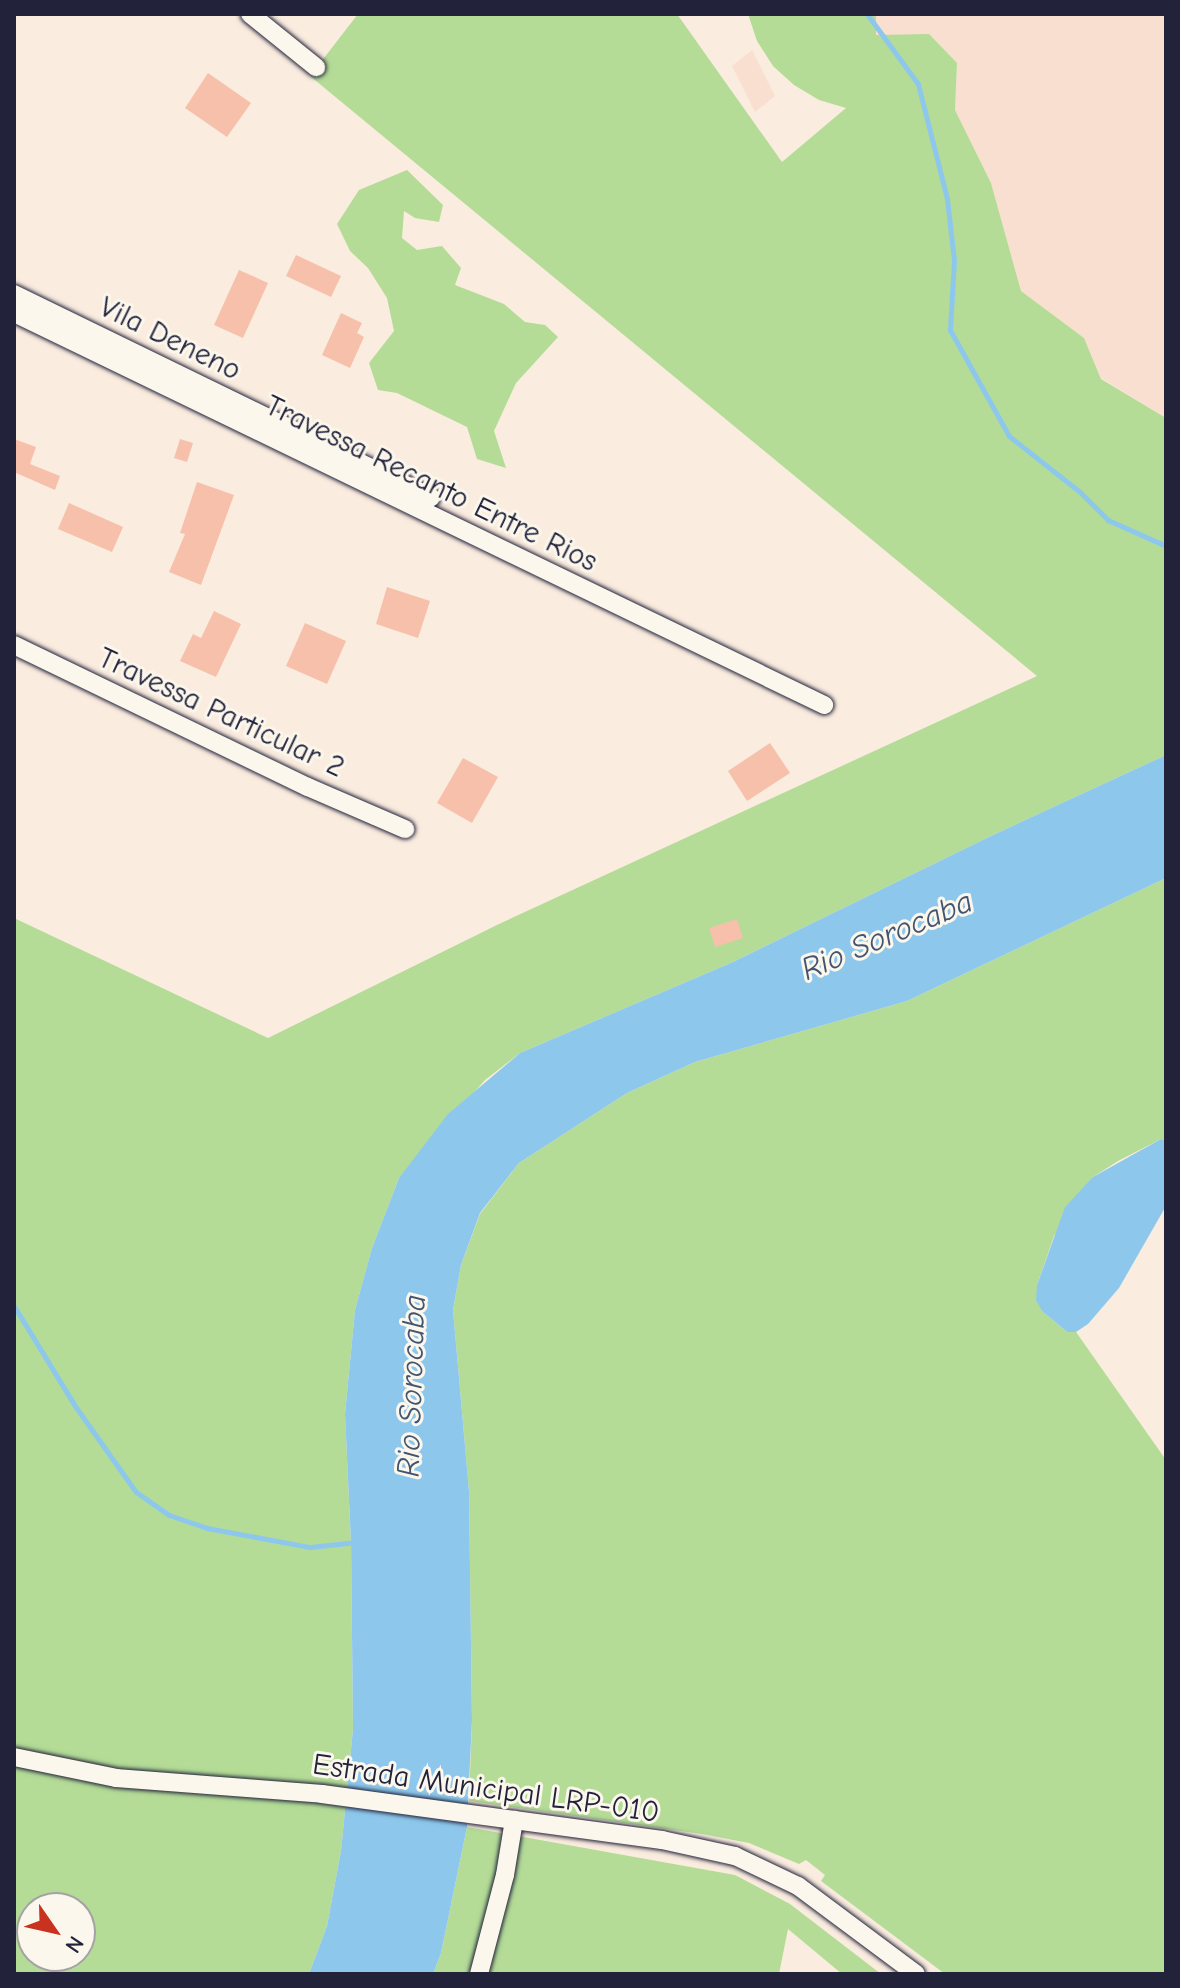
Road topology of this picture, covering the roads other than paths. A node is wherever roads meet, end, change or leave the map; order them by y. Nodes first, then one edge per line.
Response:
1 (250, 14) edge
2 (316, 67) dead end
3 (14, 294) edge
4 (14, 313) edge
5 (431, 497) dead end
6 (14, 645) edge
7 (824, 705) dead end
8 (405, 829) dead end
9 (14, 1757) edge
10 (514, 1820) junction
11 (479, 1974) edge
12 (916, 1974) edge

1 - 2 street
3 - 5 street, Vila Deneno
4 - 7 street, Travessa Recanto Entre Rios
6 - 8 street, Travessa Particular 2
9 - 10 street, Estrada Municipal LRP-010
10 - 11 street
10 - 12 street, Estrada Municipal LRP-010

